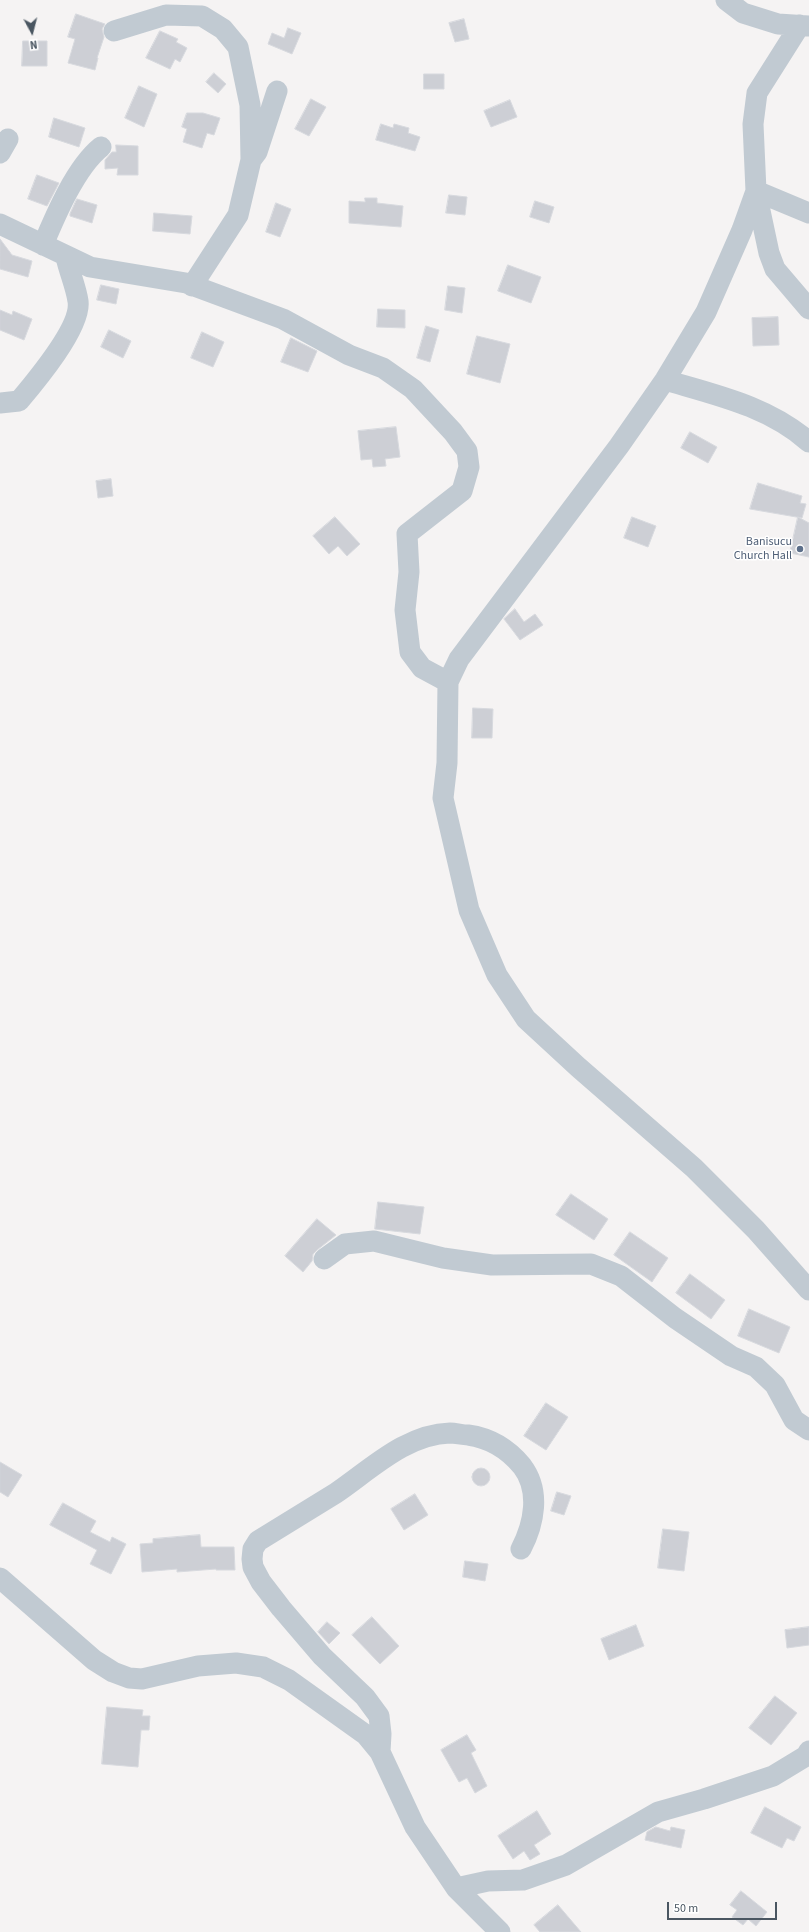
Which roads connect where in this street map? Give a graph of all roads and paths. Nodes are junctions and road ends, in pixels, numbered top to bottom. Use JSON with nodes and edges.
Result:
{"nodes":[{"id":1,"x":726,"y":0,"type":"edge"},
{"id":2,"x":804,"y":25,"type":"edge"},
{"id":3,"x":114,"y":31,"type":"dead end"},
{"id":4,"x":277,"y":91,"type":"dead end"},
{"id":5,"x":101,"y":147,"type":"dead end"},
{"id":6,"x":251,"y":160,"type":"junction"},
{"id":7,"x":756,"y":191,"type":"junction"},
{"id":8,"x":809,"y":213,"type":"edge"},
{"id":9,"x":0,"y":224,"type":"edge"},
{"id":10,"x":43,"y":245,"type":"junction"},
{"id":11,"x":66,"y":257,"type":"junction"},
{"id":12,"x":192,"y":286,"type":"junction"},
{"id":13,"x":809,"y":310,"type":"edge"},
{"id":14,"x":665,"y":380,"type":"junction"},
{"id":15,"x":0,"y":403,"type":"edge"},
{"id":16,"x":809,"y":442,"type":"edge"},
{"id":17,"x":448,"y":682,"type":"junction"},
{"id":18,"x":324,"y":1259,"type":"dead end"},
{"id":19,"x":809,"y":1290,"type":"edge"},
{"id":20,"x":809,"y":1430,"type":"edge"},
{"id":21,"x":521,"y":1549,"type":"dead end"},
{"id":22,"x":0,"y":1578,"type":"edge"},
{"id":23,"x":380,"y":1752,"type":"junction"},
{"id":24,"x":809,"y":1752,"type":"edge"},
{"id":25,"x":456,"y":1888,"type":"junction"},
{"id":26,"x":500,"y":1932,"type":"edge"}],
"edges":[{"from":1,"to":2,"type":"street"},
{"from":2,"to":7,"type":"street"},
{"from":3,"to":6,"type":"street"},
{"from":4,"to":6,"type":"street"},
{"from":5,"to":10,"type":"street"},
{"from":6,"to":12,"type":"street"},
{"from":7,"to":8,"type":"street"},
{"from":7,"to":13,"type":"street"},
{"from":7,"to":14,"type":"street"},
{"from":9,"to":10,"type":"street"},
{"from":10,"to":11,"type":"street"},
{"from":11,"to":12,"type":"street"},
{"from":11,"to":15,"type":"street"},
{"from":12,"to":17,"type":"street"},
{"from":14,"to":16,"type":"street"},
{"from":14,"to":17,"type":"street"},
{"from":17,"to":19,"type":"street"},
{"from":18,"to":20,"type":"street"},
{"from":21,"to":23,"type":"street"},
{"from":22,"to":23,"type":"street"},
{"from":23,"to":25,"type":"street"},
{"from":24,"to":25,"type":"street"},
{"from":25,"to":26,"type":"street"}]}
